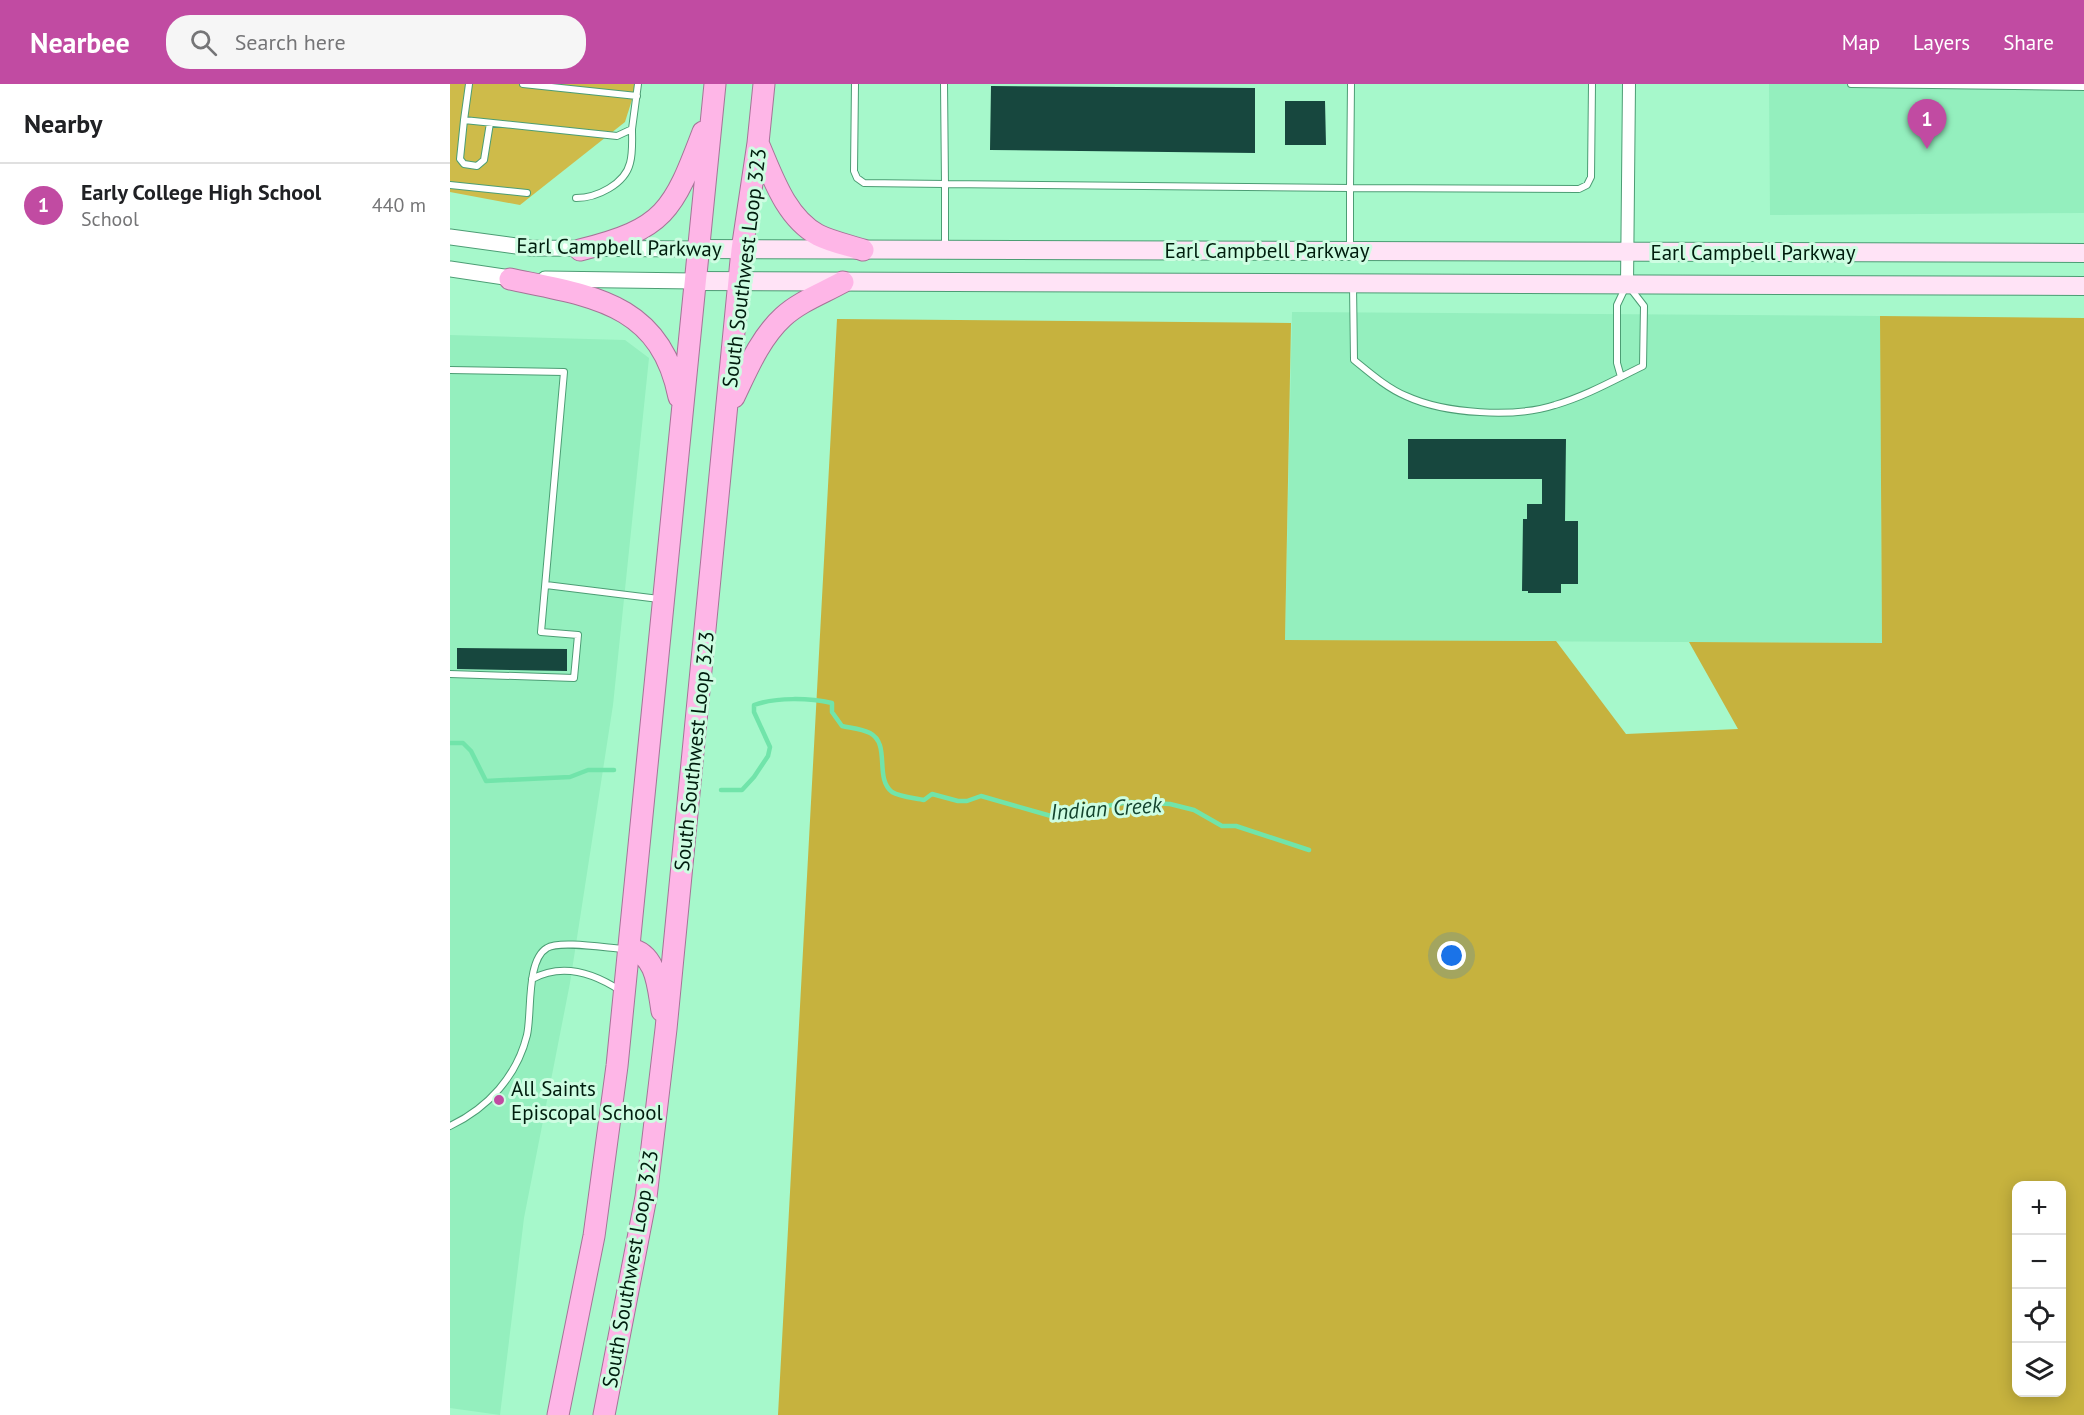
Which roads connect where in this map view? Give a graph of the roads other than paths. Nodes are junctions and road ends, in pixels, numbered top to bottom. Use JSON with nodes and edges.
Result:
{"nodes":[{"id":1,"x":469,"y":84,"type":"edge"},
{"id":2,"x":524,"y":84,"type":"edge"},
{"id":3,"x":639,"y":84,"type":"edge"},
{"id":4,"x":764,"y":84,"type":"edge"},
{"id":5,"x":855,"y":84,"type":"edge"},
{"id":6,"x":944,"y":84,"type":"edge"},
{"id":7,"x":1351,"y":84,"type":"edge"},
{"id":8,"x":1592,"y":84,"type":"edge"},
{"id":9,"x":1629,"y":84,"type":"edge"},
{"id":10,"x":1851,"y":84,"type":"edge"},
{"id":11,"x":2084,"y":87,"type":"edge"},
{"id":12,"x":715,"y":94,"type":"edge"},
{"id":13,"x":637,"y":96,"type":"junction"},
{"id":14,"x":464,"y":120,"type":"junction"},
{"id":15,"x":490,"y":123,"type":"junction"},
{"id":16,"x":632,"y":129,"type":"junction"},
{"id":17,"x":759,"y":143,"type":"junction"},
{"id":18,"x":945,"y":184,"type":"junction"},
{"id":19,"x":450,"y":185,"type":"edge"},
{"id":20,"x":1350,"y":188,"type":"junction"},
{"id":21,"x":527,"y":193,"type":"dead end"},
{"id":22,"x":576,"y":198,"type":"dead end"},
{"id":23,"x":450,"y":237,"type":"edge"},
{"id":24,"x":698,"y":249,"type":"junction"},
{"id":25,"x":945,"y":249,"type":"junction"},
{"id":26,"x":580,"y":250,"type":"junction"},
{"id":27,"x":742,"y":250,"type":"junction"},
{"id":28,"x":862,"y":250,"type":"junction"},
{"id":29,"x":1350,"y":250,"type":"junction"},
{"id":30,"x":1628,"y":251,"type":"junction"},
{"id":31,"x":2084,"y":253,"type":"edge"},
{"id":32,"x":450,"y":269,"type":"edge"},
{"id":33,"x":510,"y":279,"type":"junction"},
{"id":34,"x":694,"y":281,"type":"junction"},
{"id":35,"x":740,"y":281,"type":"junction"},
{"id":36,"x":843,"y":282,"type":"junction"},
{"id":37,"x":1353,"y":284,"type":"junction"},
{"id":38,"x":1627,"y":284,"type":"junction"},
{"id":39,"x":2084,"y":286,"type":"edge"},
{"id":40,"x":450,"y":370,"type":"edge"},
{"id":41,"x":1621,"y":377,"type":"junction"},
{"id":42,"x":728,"y":408,"type":"junction"},
{"id":43,"x":683,"y":416,"type":"junction"},
{"id":44,"x":546,"y":585,"type":"junction"},
{"id":45,"x":664,"y":599,"type":"junction"},
{"id":46,"x":450,"y":674,"type":"edge"},
{"id":47,"x":629,"y":949,"type":"junction"},
{"id":48,"x":532,"y":979,"type":"junction"},
{"id":49,"x":625,"y":993,"type":"junction"},
{"id":50,"x":666,"y":1029,"type":"junction"},
{"id":51,"x":450,"y":1126,"type":"edge"},
{"id":52,"x":558,"y":1415,"type":"edge"},
{"id":53,"x":604,"y":1415,"type":"edge"}],
"edges":[{"from":1,"to":14,"type":"lane"},
{"from":2,"to":13,"type":"lane"},
{"from":3,"to":13,"type":"lane"},
{"from":4,"to":17,"type":"highway","name":"South Southwest Loop 323"},
{"from":5,"to":18,"type":"lane"},
{"from":6,"to":18,"type":"lane"},
{"from":7,"to":20,"type":"lane"},
{"from":8,"to":20,"type":"lane"},
{"from":9,"to":30,"type":"street"},
{"from":10,"to":11,"type":"lane"},
{"from":12,"to":24,"type":"highway","name":"South Southwest Loop 323"},
{"from":12,"to":26,"type":"highway"},
{"from":13,"to":16,"type":"lane"},
{"from":14,"to":15,"type":"lane"},
{"from":14,"to":15,"type":"lane"},
{"from":15,"to":16,"type":"lane"},
{"from":16,"to":22,"type":"lane"},
{"from":17,"to":27,"type":"highway","name":"South Southwest Loop 323"},
{"from":17,"to":28,"type":"highway"},
{"from":18,"to":20,"type":"lane"},
{"from":18,"to":25,"type":"lane"},
{"from":19,"to":21,"type":"lane"},
{"from":20,"to":29,"type":"lane"},
{"from":23,"to":26,"type":"street","name":"Earl Campbell Parkway"},
{"from":24,"to":26,"type":"street","name":"Earl Campbell Parkway"},
{"from":24,"to":27,"type":"main road","name":"Earl Campbell Parkway"},
{"from":24,"to":34,"type":"highway","name":"South Southwest Loop 323"},
{"from":25,"to":28,"type":"main road","name":"Earl Campbell Parkway"},
{"from":25,"to":29,"type":"main road","name":"Earl Campbell Parkway"},
{"from":27,"to":28,"type":"main road","name":"Earl Campbell Parkway"},
{"from":27,"to":35,"type":"highway","name":"South Southwest Loop 323"},
{"from":29,"to":30,"type":"main road","name":"Earl Campbell Parkway"},
{"from":30,"to":31,"type":"main road","name":"Earl Campbell Parkway"},
{"from":30,"to":38,"type":"street"},
{"from":32,"to":33,"type":"street","name":"Earl Campbell Parkway"},
{"from":33,"to":34,"type":"street","name":"Earl Campbell Parkway"},
{"from":33,"to":43,"type":"highway"},
{"from":34,"to":35,"type":"main road","name":"Earl Campbell Parkway"},
{"from":34,"to":43,"type":"highway","name":"South Southwest Loop 323"},
{"from":35,"to":36,"type":"main road","name":"Earl Campbell Parkway"},
{"from":35,"to":42,"type":"highway","name":"South Southwest Loop 323"},
{"from":36,"to":37,"type":"main road","name":"Earl Campbell Parkway"},
{"from":36,"to":42,"type":"highway"},
{"from":37,"to":38,"type":"main road","name":"Earl Campbell Parkway"},
{"from":37,"to":41,"type":"lane"},
{"from":38,"to":39,"type":"main road","name":"Earl Campbell Parkway"},
{"from":38,"to":41,"type":"lane"},
{"from":38,"to":41,"type":"lane"},
{"from":40,"to":44,"type":"lane"},
{"from":42,"to":50,"type":"highway","name":"South Southwest Loop 323"},
{"from":43,"to":45,"type":"highway","name":"South Southwest Loop 323"},
{"from":44,"to":45,"type":"lane"},
{"from":44,"to":46,"type":"lane"},
{"from":45,"to":47,"type":"highway","name":"South Southwest Loop 323"},
{"from":47,"to":48,"type":"lane"},
{"from":47,"to":49,"type":"highway","name":"South Southwest Loop 323"},
{"from":47,"to":50,"type":"highway"},
{"from":48,"to":49,"type":"lane"},
{"from":48,"to":51,"type":"lane"},
{"from":49,"to":52,"type":"highway","name":"South Southwest Loop 323"},
{"from":50,"to":53,"type":"highway","name":"South Southwest Loop 323"}]}
